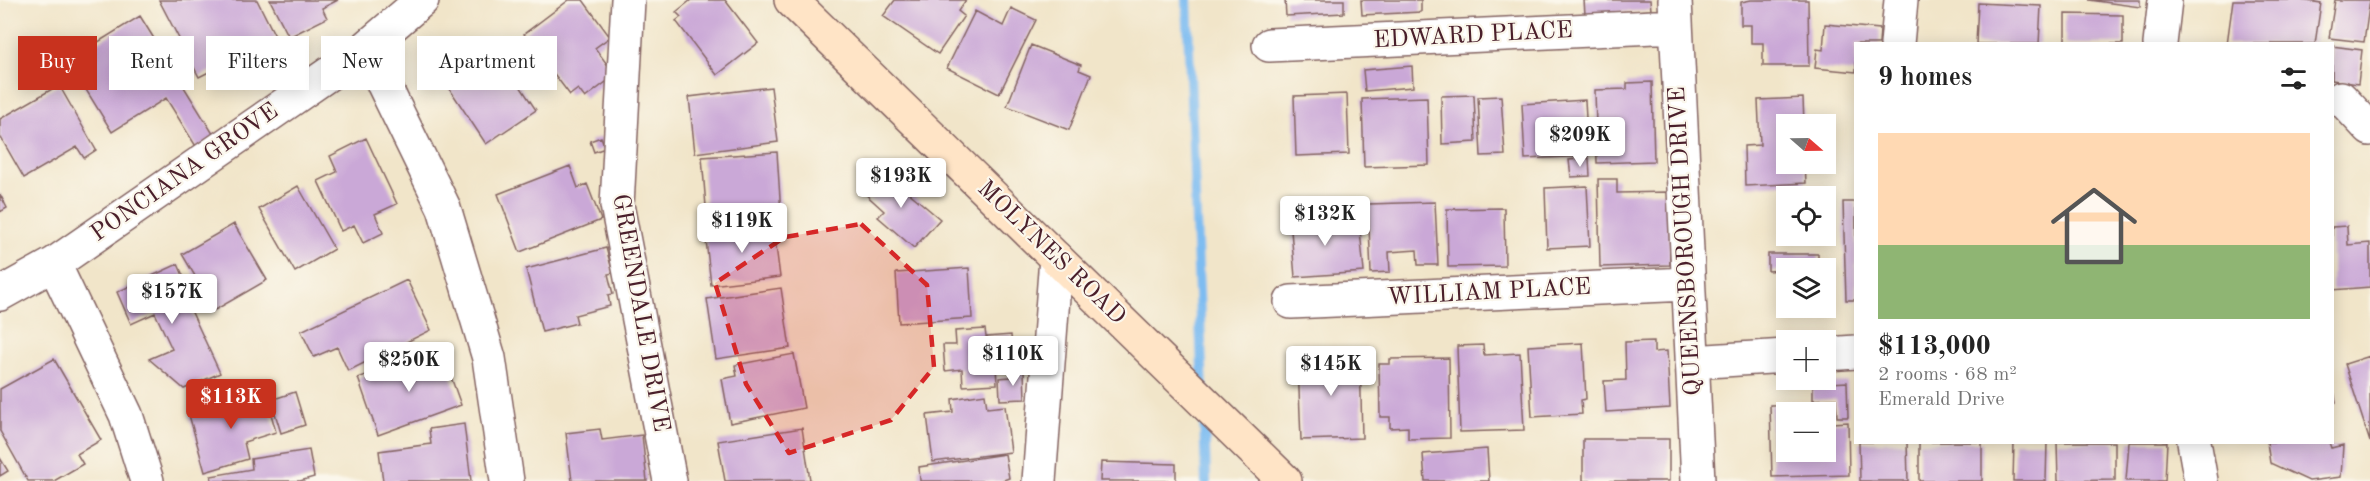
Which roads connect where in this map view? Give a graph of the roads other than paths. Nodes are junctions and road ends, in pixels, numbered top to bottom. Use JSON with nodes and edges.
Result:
{"nodes":[{"id":1,"x":422,"y":0,"type":"edge"},
{"id":2,"x":628,"y":0,"type":"edge"},
{"id":3,"x":791,"y":0,"type":"edge"},
{"id":4,"x":1901,"y":0,"type":"edge"},
{"id":5,"x":2165,"y":0,"type":"edge"},
{"id":6,"x":1676,"y":13,"type":"edge"},
{"id":7,"x":380,"y":36,"type":"edge"},
{"id":8,"x":1897,"y":42,"type":"edge"},
{"id":9,"x":2160,"y":42,"type":"edge"},
{"id":10,"x":1269,"y":45,"type":"dead end"},
{"id":11,"x":321,"y":79,"type":"edge"},
{"id":12,"x":386,"y":90,"type":"edge"},
{"id":13,"x":2341,"y":98,"type":"dead end"},
{"id":14,"x":2370,"y":129,"type":"edge"},
{"id":15,"x":1056,"y":258,"type":"junction"},
{"id":16,"x":54,"y":264,"type":"junction"},
{"id":17,"x":1688,"y":284,"type":"junction"},
{"id":18,"x":0,"y":294,"type":"edge"},
{"id":19,"x":1291,"y":302,"type":"dead end"},
{"id":20,"x":1854,"y":352,"type":"edge"},
{"id":21,"x":1836,"y":353,"type":"edge"},
{"id":22,"x":1776,"y":357,"type":"edge"},
{"id":23,"x":1692,"y":362,"type":"junction"},
{"id":24,"x":2194,"y":444,"type":"edge"},
{"id":25,"x":1279,"y":475,"type":"edge"},
{"id":26,"x":147,"y":481,"type":"edge"},
{"id":27,"x":507,"y":481,"type":"edge"},
{"id":28,"x":670,"y":481,"type":"edge"},
{"id":29,"x":1039,"y":481,"type":"edge"},
{"id":30,"x":1698,"y":481,"type":"edge"},
{"id":31,"x":2202,"y":481,"type":"edge"}],
"edges":[{"from":1,"to":7,"type":"street","name":"PONCIANA GROVE"},
{"from":2,"to":28,"type":"street","name":"GREENDALE DRIVE"},
{"from":3,"to":15,"type":"main road","name":"MOLYNES ROAD"},
{"from":4,"to":8,"type":"street"},
{"from":5,"to":9,"type":"street"},
{"from":6,"to":10,"type":"street","name":"EDWARD PLACE"},
{"from":6,"to":17,"type":"street","name":"QUEENSBOROUGH DRIVE"},
{"from":11,"to":16,"type":"street","name":"PONCIANA GROVE"},
{"from":12,"to":27,"type":"street"},
{"from":13,"to":14,"type":"street"},
{"from":15,"to":25,"type":"main road","name":"MOLYNES ROAD"},
{"from":15,"to":29,"type":"street"},
{"from":16,"to":18,"type":"street","name":"PONCIANA GROVE"},
{"from":16,"to":26,"type":"street"},
{"from":17,"to":19,"type":"street","name":"WILLIAM PLACE"},
{"from":17,"to":23,"type":"street","name":"QUEENSBOROUGH DRIVE"},
{"from":20,"to":21,"type":"street"},
{"from":22,"to":23,"type":"street"},
{"from":23,"to":30,"type":"street","name":"QUEENSBOROUGH DRIVE"},
{"from":24,"to":31,"type":"street"}]}
